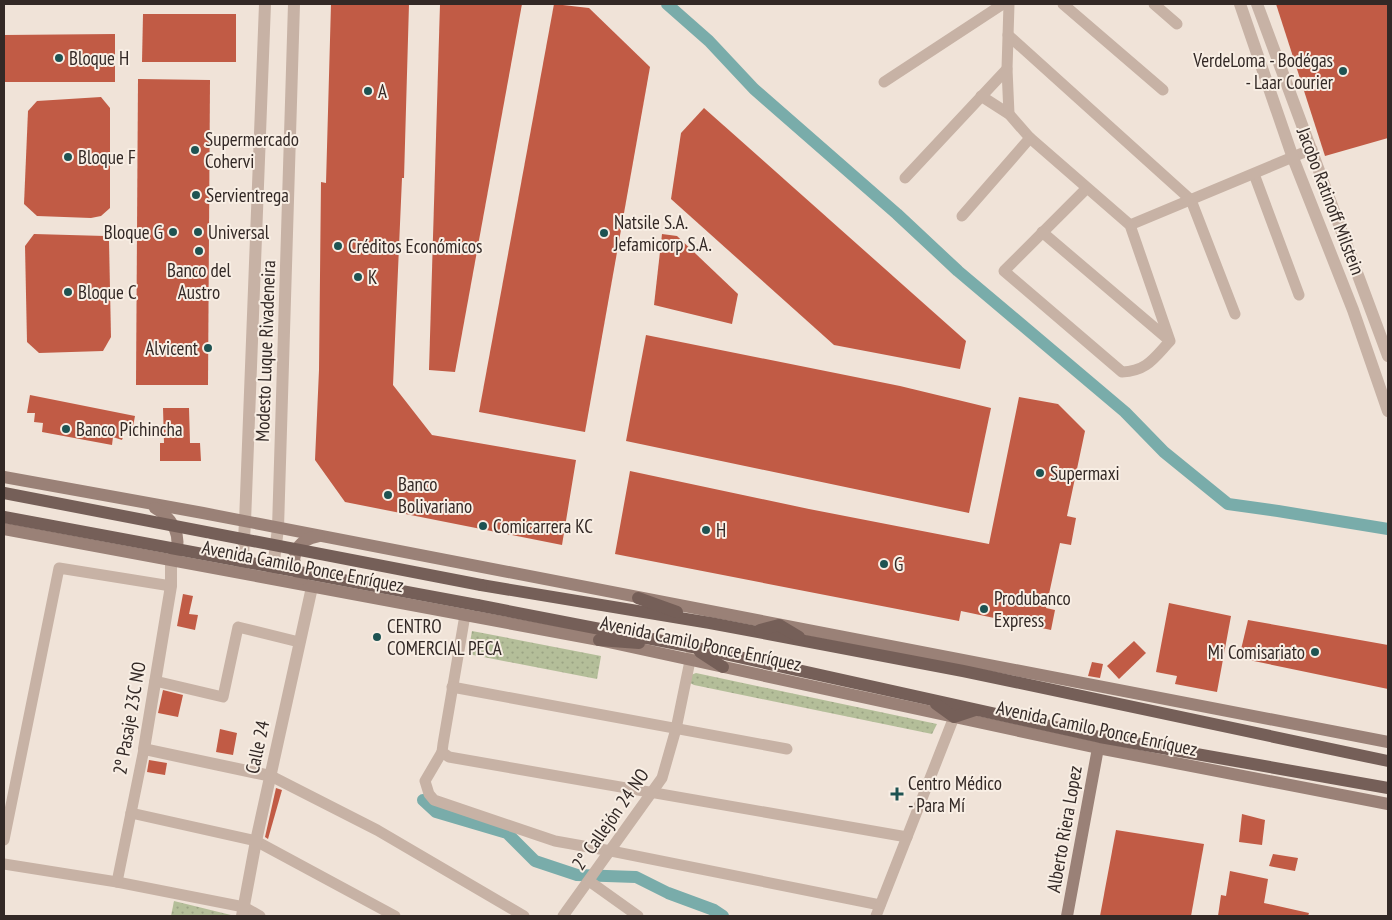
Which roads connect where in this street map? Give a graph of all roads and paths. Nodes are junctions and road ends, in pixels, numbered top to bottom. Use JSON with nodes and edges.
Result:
{"nodes":[{"id":1,"x":265,"y":4,"type":"edge"},
{"id":2,"x":294,"y":4,"type":"edge"},
{"id":3,"x":1003,"y":4,"type":"edge"},
{"id":4,"x":1009,"y":4,"type":"edge"},
{"id":5,"x":1063,"y":4,"type":"edge"},
{"id":6,"x":1154,"y":4,"type":"edge"},
{"id":7,"x":1240,"y":4,"type":"edge"},
{"id":8,"x":1257,"y":4,"type":"edge"},
{"id":9,"x":1177,"y":24,"type":"dead end"},
{"id":10,"x":1008,"y":35,"type":"junction"},
{"id":11,"x":1006,"y":69,"type":"junction"},
{"id":12,"x":884,"y":82,"type":"dead end"},
{"id":13,"x":1163,"y":90,"type":"dead end"},
{"id":14,"x":981,"y":96,"type":"junction"},
{"id":15,"x":1009,"y":114,"type":"junction"},
{"id":16,"x":1030,"y":138,"type":"junction"},
{"id":17,"x":1312,"y":149,"type":"junction"},
{"id":18,"x":1293,"y":158,"type":"junction"},
{"id":19,"x":1254,"y":174,"type":"junction"},
{"id":20,"x":905,"y":178,"type":"dead end"},
{"id":21,"x":1087,"y":188,"type":"junction"},
{"id":22,"x":1191,"y":200,"type":"junction"},
{"id":23,"x":962,"y":216,"type":"dead end"},
{"id":24,"x":1130,"y":225,"type":"junction"},
{"id":25,"x":1042,"y":232,"type":"junction"},
{"id":26,"x":1299,"y":295,"type":"dead end"},
{"id":27,"x":1235,"y":314,"type":"dead end"},
{"id":28,"x":1170,"y":341,"type":"junction"},
{"id":29,"x":1388,"y":356,"type":"edge"},
{"id":30,"x":1388,"y":411,"type":"edge"},
{"id":31,"x":4,"y":478,"type":"edge"},
{"id":32,"x":4,"y":493,"type":"edge"},
{"id":33,"x":150,"y":505,"type":"junction"},
{"id":34,"x":4,"y":517,"type":"edge"},
{"id":35,"x":245,"y":522,"type":"junction"},
{"id":36,"x":278,"y":528,"type":"junction"},
{"id":37,"x":4,"y":529,"type":"edge"},
{"id":38,"x":319,"y":536,"type":"junction"},
{"id":39,"x":172,"y":560,"type":"junction"},
{"id":40,"x":242,"y":574,"type":"junction"},
{"id":41,"x":272,"y":579,"type":"junction"},
{"id":42,"x":171,"y":586,"type":"junction"},
{"id":43,"x":312,"y":587,"type":"junction"},
{"id":44,"x":638,"y":598,"type":"junction"},
{"id":45,"x":465,"y":615,"type":"junction"},
{"id":46,"x":710,"y":623,"type":"junction"},
{"id":47,"x":779,"y":625,"type":"junction"},
{"id":48,"x":755,"y":631,"type":"junction"},
{"id":49,"x":599,"y":640,"type":"junction"},
{"id":50,"x":805,"y":641,"type":"junction"},
{"id":51,"x":299,"y":642,"type":"junction"},
{"id":52,"x":693,"y":647,"type":"junction"},
{"id":53,"x":690,"y":660,"type":"junction"},
{"id":54,"x":723,"y":667,"type":"junction"},
{"id":55,"x":155,"y":681,"type":"junction"},
{"id":56,"x":452,"y":688,"type":"junction"},
{"id":57,"x":932,"y":700,"type":"junction"},
{"id":58,"x":975,"y":710,"type":"junction"},
{"id":59,"x":954,"y":717,"type":"junction"},
{"id":60,"x":676,"y":729,"type":"junction"},
{"id":61,"x":1388,"y":742,"type":"edge"},
{"id":62,"x":1099,"y":743,"type":"junction"},
{"id":63,"x":144,"y":749,"type":"junction"},
{"id":64,"x":787,"y":750,"type":"dead end"},
{"id":65,"x":442,"y":752,"type":"junction"},
{"id":66,"x":1388,"y":761,"type":"edge"},
{"id":67,"x":271,"y":776,"type":"junction"},
{"id":68,"x":1388,"y":788,"type":"edge"},
{"id":69,"x":653,"y":792,"type":"junction"},
{"id":70,"x":1388,"y":804,"type":"edge"},
{"id":71,"x":131,"y":813,"type":"junction"},
{"id":72,"x":907,"y":837,"type":"junction"},
{"id":73,"x":4,"y":840,"type":"edge"},
{"id":74,"x":256,"y":841,"type":"junction"},
{"id":75,"x":611,"y":851,"type":"junction"},
{"id":76,"x":4,"y":864,"type":"edge"},
{"id":77,"x":589,"y":881,"type":"junction"},
{"id":78,"x":117,"y":882,"type":"junction"},
{"id":79,"x":243,"y":911,"type":"edge"},
{"id":80,"x":878,"y":911,"type":"edge"},
{"id":81,"x":260,"y":916,"type":"edge"},
{"id":82,"x":395,"y":916,"type":"edge"},
{"id":83,"x":524,"y":916,"type":"edge"},
{"id":84,"x":563,"y":916,"type":"edge"},
{"id":85,"x":638,"y":916,"type":"edge"},
{"id":86,"x":1067,"y":916,"type":"edge"}],
"edges":[{"from":1,"to":35,"type":"street","name":"Modesto Luque Rivadeneira"},
{"from":2,"to":36,"type":"street","name":"Modesto Luque Rivadeneira"},
{"from":3,"to":12,"type":"street"},
{"from":4,"to":10,"type":"street"},
{"from":5,"to":13,"type":"street"},
{"from":6,"to":9,"type":"street"},
{"from":7,"to":18,"type":"street","name":"Jacobo Ratinoff Milstein"},
{"from":8,"to":17,"type":"street","name":"Jacobo Ratinoff Milstein"},
{"from":10,"to":11,"type":"street"},
{"from":10,"to":22,"type":"street"},
{"from":11,"to":14,"type":"street"},
{"from":11,"to":15,"type":"street"},
{"from":14,"to":15,"type":"street"},
{"from":14,"to":20,"type":"street"},
{"from":15,"to":16,"type":"street"},
{"from":16,"to":21,"type":"street"},
{"from":16,"to":23,"type":"street"},
{"from":17,"to":18,"type":"street"},
{"from":17,"to":29,"type":"street","name":"Jacobo Ratinoff Milstein"},
{"from":18,"to":19,"type":"street"},
{"from":18,"to":30,"type":"street","name":"Jacobo Ratinoff Milstein"},
{"from":19,"to":22,"type":"street"},
{"from":19,"to":26,"type":"street"},
{"from":21,"to":24,"type":"street"},
{"from":21,"to":25,"type":"street"},
{"from":22,"to":24,"type":"street"},
{"from":22,"to":27,"type":"street"},
{"from":24,"to":28,"type":"street"},
{"from":25,"to":28,"type":"street"},
{"from":25,"to":28,"type":"street"},
{"from":31,"to":33,"type":"main road","name":"Avenida Camilo Ponce Enríquez"},
{"from":32,"to":46,"type":"main road","name":"Avenida Camilo Ponce Enríquez","bridge":true},
{"from":33,"to":35,"type":"main road","name":"Avenida Camilo Ponce Enríquez"},
{"from":33,"to":39,"type":"main road"},
{"from":34,"to":52,"type":"main road","name":"Avenida Camilo Ponce Enríquez","bridge":true},
{"from":35,"to":36,"type":"main road","name":"Avenida Camilo Ponce Enríquez"},
{"from":35,"to":40,"type":"street","name":"Modesto Luque Rivadeneira"},
{"from":36,"to":38,"type":"main road","name":"Avenida Camilo Ponce Enríquez"},
{"from":36,"to":41,"type":"street","name":"Modesto Luque Rivadeneira"},
{"from":37,"to":39,"type":"main road","name":"Avenida Camilo Ponce Enríquez"},
{"from":38,"to":43,"type":"main road"},
{"from":38,"to":44,"type":"main road","name":"Avenida Camilo Ponce Enríquez"},
{"from":39,"to":40,"type":"main road","name":"Avenida Camilo Ponce Enríquez"},
{"from":39,"to":42,"type":"street","name":"2º Pasaje 23C NO"},
{"from":40,"to":41,"type":"main road","name":"Avenida Camilo Ponce Enríquez"},
{"from":41,"to":43,"type":"main road","name":"Avenida Camilo Ponce Enríquez"},
{"from":42,"to":55,"type":"street","name":"2º Pasaje 23C NO"},
{"from":42,"to":73,"type":"street"},
{"from":43,"to":45,"type":"main road","name":"Avenida Camilo Ponce Enríquez"},
{"from":43,"to":51,"type":"street","name":"Calle 24"},
{"from":44,"to":46,"type":"main road"},
{"from":44,"to":47,"type":"main road","name":"Avenida Camilo Ponce Enríquez"},
{"from":45,"to":49,"type":"main road","name":"Avenida Camilo Ponce Enríquez"},
{"from":45,"to":56,"type":"street"},
{"from":46,"to":48,"type":"main road","name":"Avenida Camilo Ponce Enríquez"},
{"from":47,"to":48,"type":"main road"},
{"from":47,"to":50,"type":"main road"},
{"from":47,"to":61,"type":"main road","name":"Avenida Camilo Ponce Enríquez"},
{"from":48,"to":50,"type":"main road","name":"Avenida Camilo Ponce Enríquez"},
{"from":49,"to":52,"type":"main road"},
{"from":49,"to":53,"type":"main road","name":"Avenida Camilo Ponce Enríquez"},
{"from":50,"to":66,"type":"main road","name":"Avenida Camilo Ponce Enríquez"},
{"from":51,"to":55,"type":"street"},
{"from":51,"to":67,"type":"street","name":"Calle 24"},
{"from":52,"to":53,"type":"street","name":"2° Callejón 24 NO"},
{"from":52,"to":54,"type":"main road"},
{"from":52,"to":57,"type":"main road","name":"Avenida Camilo Ponce Enríquez"},
{"from":53,"to":54,"type":"main road","name":"Avenida Camilo Ponce Enríquez"},
{"from":53,"to":60,"type":"street","name":"2° Callejón 24 NO"},
{"from":54,"to":59,"type":"main road","name":"Avenida Camilo Ponce Enríquez"},
{"from":55,"to":63,"type":"street","name":"2º Pasaje 23C NO"},
{"from":56,"to":60,"type":"street"},
{"from":56,"to":65,"type":"street"},
{"from":57,"to":58,"type":"main road","name":"Avenida Camilo Ponce Enríquez"},
{"from":57,"to":59,"type":"main road"},
{"from":58,"to":59,"type":"main road"},
{"from":58,"to":62,"type":"main road","name":"Avenida Camilo Ponce Enríquez"},
{"from":59,"to":62,"type":"main road","name":"Avenida Camilo Ponce Enríquez"},
{"from":59,"to":72,"type":"street"},
{"from":60,"to":64,"type":"street"},
{"from":60,"to":69,"type":"street","name":"2° Callejón 24 NO"},
{"from":62,"to":68,"type":"main road","name":"Avenida Camilo Ponce Enríquez"},
{"from":62,"to":70,"type":"main road","name":"Avenida Camilo Ponce Enríquez"},
{"from":62,"to":86,"type":"main road","name":"Alberto Riera Lopez"},
{"from":63,"to":67,"type":"street"},
{"from":63,"to":71,"type":"street","name":"2º Pasaje 23C NO"},
{"from":65,"to":69,"type":"street"},
{"from":65,"to":75,"type":"street"},
{"from":67,"to":74,"type":"street","name":"Calle 24"},
{"from":67,"to":83,"type":"street"},
{"from":69,"to":72,"type":"street"},
{"from":69,"to":75,"type":"street","name":"2° Callejón 24 NO"},
{"from":71,"to":74,"type":"street"},
{"from":71,"to":78,"type":"street","name":"2º Pasaje 23C NO"},
{"from":72,"to":80,"type":"street"},
{"from":74,"to":79,"type":"street","name":"Calle 24"},
{"from":74,"to":82,"type":"street"},
{"from":75,"to":77,"type":"street","name":"2° Callejón 24 NO"},
{"from":75,"to":80,"type":"street"},
{"from":76,"to":78,"type":"street"},
{"from":77,"to":84,"type":"street","name":"2° Callejón 24 NO"},
{"from":77,"to":85,"type":"street"},
{"from":78,"to":79,"type":"street"},
{"from":79,"to":81,"type":"street"}]}
